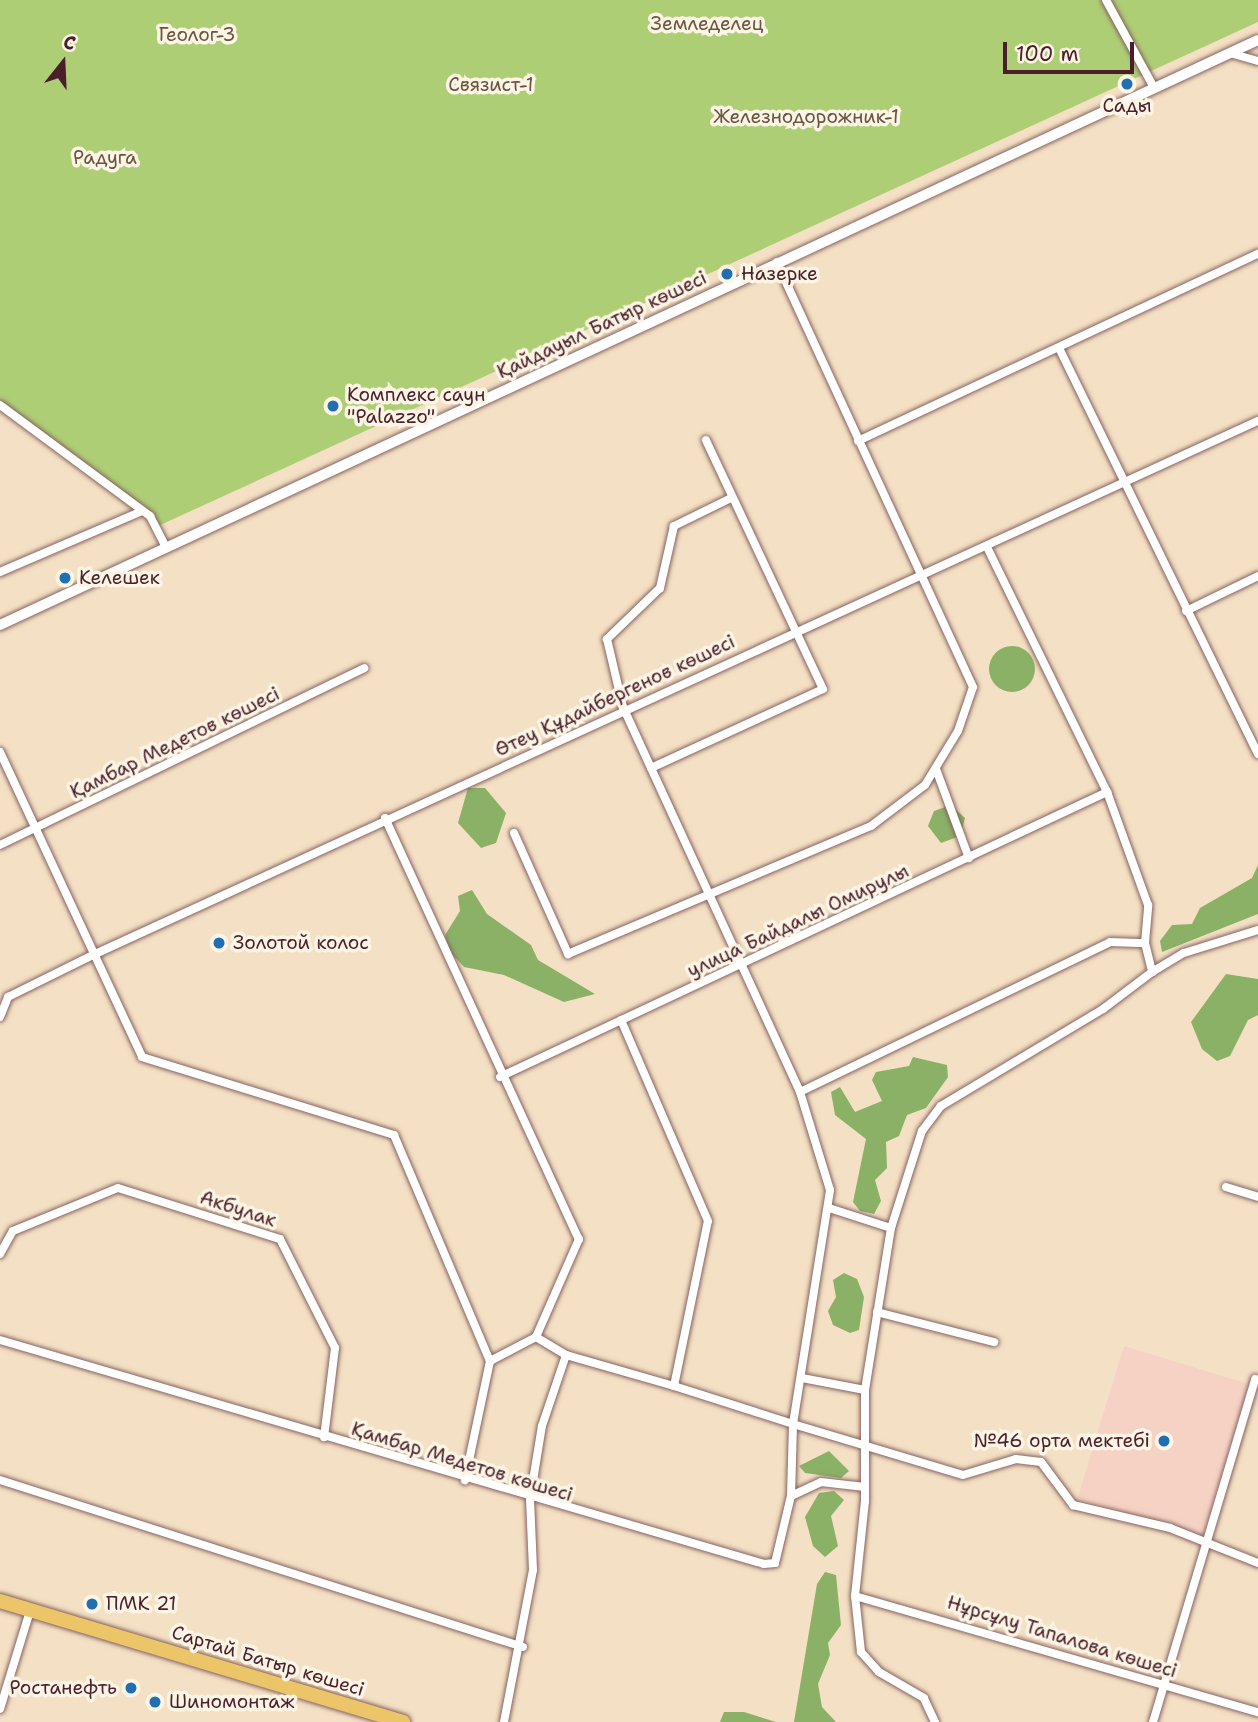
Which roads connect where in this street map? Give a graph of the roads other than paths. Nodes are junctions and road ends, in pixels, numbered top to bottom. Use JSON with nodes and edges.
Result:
{"nodes":[{"id":1,"x":1106,"y":0,"type":"edge"},
{"id":2,"x":1258,"y":40,"type":"edge"},
{"id":3,"x":1230,"y":53,"type":"junction"},
{"id":4,"x":1258,"y":61,"type":"edge"},
{"id":5,"x":1153,"y":86,"type":"junction"},
{"id":6,"x":1258,"y":254,"type":"edge"},
{"id":7,"x":777,"y":262,"type":"junction"},
{"id":8,"x":1060,"y":350,"type":"junction"},
{"id":9,"x":0,"y":405,"type":"edge"},
{"id":10,"x":1258,"y":421,"type":"edge"},
{"id":11,"x":706,"y":440,"type":"dead end"},
{"id":12,"x":858,"y":441,"type":"junction"},
{"id":13,"x":1123,"y":484,"type":"junction"},
{"id":14,"x":731,"y":498,"type":"junction"},
{"id":15,"x":142,"y":511,"type":"junction"},
{"id":16,"x":166,"y":547,"type":"junction"},
{"id":17,"x":988,"y":547,"type":"junction"},
{"id":18,"x":0,"y":572,"type":"edge"},
{"id":19,"x":923,"y":576,"type":"junction"},
{"id":20,"x":1258,"y":576,"type":"edge"},
{"id":21,"x":1186,"y":611,"type":"junction"},
{"id":22,"x":0,"y":625,"type":"edge"},
{"id":23,"x":797,"y":631,"type":"junction"},
{"id":24,"x":364,"y":668,"type":"dead end"},
{"id":25,"x":623,"y":707,"type":"junction"},
{"id":26,"x":0,"y":752,"type":"edge"},
{"id":27,"x":1258,"y":754,"type":"edge"},
{"id":28,"x":651,"y":768,"type":"junction"},
{"id":29,"x":936,"y":769,"type":"junction"},
{"id":30,"x":1107,"y":792,"type":"junction"},
{"id":31,"x":385,"y":818,"type":"junction"},
{"id":32,"x":37,"y":829,"type":"junction"},
{"id":33,"x":514,"y":833,"type":"dead end"},
{"id":34,"x":0,"y":845,"type":"edge"},
{"id":35,"x":969,"y":858,"type":"junction"},
{"id":36,"x":709,"y":893,"type":"junction"},
{"id":37,"x":1258,"y":930,"type":"edge"},
{"id":38,"x":1145,"y":943,"type":"junction"},
{"id":39,"x":93,"y":955,"type":"junction"},
{"id":40,"x":744,"y":965,"type":"junction"},
{"id":41,"x":1152,"y":972,"type":"junction"},
{"id":42,"x":0,"y":1017,"type":"edge"},
{"id":43,"x":621,"y":1020,"type":"junction"},
{"id":44,"x":500,"y":1077,"type":"junction"},
{"id":45,"x":800,"y":1092,"type":"junction"},
{"id":46,"x":1226,"y":1187,"type":"dead end"},
{"id":47,"x":1258,"y":1197,"type":"edge"},
{"id":48,"x":829,"y":1208,"type":"junction"},
{"id":49,"x":891,"y":1228,"type":"junction"},
{"id":50,"x":0,"y":1254,"type":"edge"},
{"id":51,"x":877,"y":1312,"type":"junction"},
{"id":52,"x":536,"y":1337,"type":"junction"},
{"id":53,"x":0,"y":1340,"type":"edge"},
{"id":54,"x":994,"y":1342,"type":"dead end"},
{"id":55,"x":566,"y":1355,"type":"junction"},
{"id":56,"x":491,"y":1361,"type":"junction"},
{"id":57,"x":802,"y":1378,"type":"junction"},
{"id":58,"x":1255,"y":1379,"type":"dead end"},
{"id":59,"x":674,"y":1386,"type":"junction"},
{"id":60,"x":865,"y":1390,"type":"junction"},
{"id":61,"x":793,"y":1424,"type":"junction"},
{"id":62,"x":324,"y":1437,"type":"junction"},
{"id":63,"x":862,"y":1448,"type":"junction"},
{"id":64,"x":0,"y":1480,"type":"edge"},
{"id":65,"x":465,"y":1480,"type":"junction"},
{"id":66,"x":865,"y":1487,"type":"junction"},
{"id":67,"x":790,"y":1496,"type":"junction"},
{"id":68,"x":530,"y":1499,"type":"junction"},
{"id":69,"x":1206,"y":1547,"type":"junction"},
{"id":70,"x":1258,"y":1563,"type":"edge"},
{"id":71,"x":855,"y":1596,"type":"junction"},
{"id":72,"x":0,"y":1601,"type":"edge"},
{"id":73,"x":30,"y":1611,"type":"junction"},
{"id":74,"x":523,"y":1647,"type":"junction"},
{"id":75,"x":1165,"y":1685,"type":"junction"},
{"id":76,"x":0,"y":1709,"type":"edge"},
{"id":77,"x":1258,"y":1712,"type":"edge"},
{"id":78,"x":403,"y":1722,"type":"edge"},
{"id":79,"x":504,"y":1722,"type":"edge"},
{"id":80,"x":935,"y":1722,"type":"edge"},
{"id":81,"x":1153,"y":1722,"type":"edge"}],
"edges":[{"from":1,"to":5,"type":"street"},
{"from":2,"to":3,"type":"street","name":"Қайдауыл Батыр көшесі"},
{"from":3,"to":4,"type":"street"},
{"from":3,"to":5,"type":"street","name":"Қайдауыл Батыр көшесі"},
{"from":5,"to":7,"type":"street","name":"Қайдауыл Батыр көшесі"},
{"from":6,"to":8,"type":"street"},
{"from":7,"to":12,"type":"street"},
{"from":7,"to":16,"type":"street","name":"Қайдауыл Батыр көшесі"},
{"from":8,"to":12,"type":"street"},
{"from":8,"to":13,"type":"street"},
{"from":9,"to":15,"type":"street"},
{"from":10,"to":13,"type":"street","name":"Өтеу Құдайбергенов көшесі"},
{"from":11,"to":14,"type":"street"},
{"from":12,"to":19,"type":"street"},
{"from":13,"to":17,"type":"street","name":"Өтеу Құдайбергенов көшесі"},
{"from":13,"to":21,"type":"street"},
{"from":14,"to":23,"type":"street"},
{"from":14,"to":25,"type":"street"},
{"from":15,"to":16,"type":"street"},
{"from":15,"to":18,"type":"street"},
{"from":16,"to":22,"type":"street","name":"Қайдауыл Батыр көшесі"},
{"from":17,"to":19,"type":"street","name":"Өтеу Құдайбергенов көшесі"},
{"from":17,"to":30,"type":"street"},
{"from":19,"to":23,"type":"street","name":"Өтеу Құдайбергенов көшесі"},
{"from":19,"to":29,"type":"street"},
{"from":20,"to":21,"type":"street"},
{"from":21,"to":27,"type":"street"},
{"from":23,"to":25,"type":"street","name":"Өтеу Құдайбергенов көшесі"},
{"from":23,"to":28,"type":"street"},
{"from":24,"to":32,"type":"street","name":"Қамбар Медетов көшесі"},
{"from":25,"to":28,"type":"street"},
{"from":25,"to":31,"type":"street","name":"Өтеу Құдайбергенов көшесі"},
{"from":26,"to":32,"type":"street"},
{"from":28,"to":36,"type":"street"},
{"from":29,"to":35,"type":"street"},
{"from":29,"to":36,"type":"street"},
{"from":30,"to":35,"type":"street","name":"улица Байдалы Омирулы"},
{"from":30,"to":38,"type":"street"},
{"from":31,"to":39,"type":"street","name":"Өтеу Құдайбергенов көшесі"},
{"from":31,"to":44,"type":"street"},
{"from":32,"to":34,"type":"street","name":"Қамбар Медетов көшесі"},
{"from":32,"to":39,"type":"street"},
{"from":33,"to":36,"type":"street"},
{"from":35,"to":40,"type":"street","name":"улица Байдалы Омирулы"},
{"from":36,"to":40,"type":"street"},
{"from":37,"to":41,"type":"street"},
{"from":38,"to":41,"type":"street"},
{"from":38,"to":45,"type":"street"},
{"from":39,"to":42,"type":"street","name":"Өтеу Құдайбергенов көшесі"},
{"from":39,"to":56,"type":"street"},
{"from":40,"to":43,"type":"street","name":"улица Байдалы Омирулы"},
{"from":40,"to":45,"type":"street"},
{"from":41,"to":49,"type":"street"},
{"from":43,"to":44,"type":"street","name":"улица Байдалы Омирулы"},
{"from":43,"to":59,"type":"street"},
{"from":44,"to":52,"type":"street"},
{"from":45,"to":48,"type":"street"},
{"from":46,"to":47,"type":"street"},
{"from":48,"to":49,"type":"street"},
{"from":48,"to":57,"type":"street"},
{"from":49,"to":51,"type":"street"},
{"from":50,"to":62,"type":"street","name":"Акбулак"},
{"from":51,"to":54,"type":"street"},
{"from":51,"to":60,"type":"street"},
{"from":52,"to":55,"type":"street"},
{"from":52,"to":56,"type":"street"},
{"from":53,"to":62,"type":"street","name":"Қамбар Медетов көшесі"},
{"from":55,"to":59,"type":"street"},
{"from":55,"to":68,"type":"street"},
{"from":56,"to":65,"type":"street"},
{"from":57,"to":60,"type":"street"},
{"from":57,"to":61,"type":"street"},
{"from":58,"to":69,"type":"street"},
{"from":59,"to":61,"type":"street"},
{"from":60,"to":63,"type":"street"},
{"from":61,"to":63,"type":"street"},
{"from":61,"to":67,"type":"street"},
{"from":62,"to":65,"type":"street","name":"Қамбар Медетов көшесі"},
{"from":63,"to":66,"type":"street"},
{"from":63,"to":69,"type":"street"},
{"from":64,"to":74,"type":"street"},
{"from":65,"to":68,"type":"street","name":"Қамбар Медетов көшесі"},
{"from":66,"to":67,"type":"street"},
{"from":66,"to":71,"type":"street"},
{"from":67,"to":68,"type":"street","name":"Қамбар Медетов көшесі"},
{"from":68,"to":74,"type":"street"},
{"from":69,"to":70,"type":"street"},
{"from":69,"to":75,"type":"street"},
{"from":71,"to":75,"type":"street","name":"Нұрсұлу Тапалова көшесі"},
{"from":71,"to":80,"type":"street"},
{"from":72,"to":73,"type":"highway","name":"Сартай Батыр көшесі"},
{"from":73,"to":76,"type":"street"},
{"from":73,"to":78,"type":"highway","name":"Сартай Батыр көшесі"},
{"from":74,"to":79,"type":"street"},
{"from":75,"to":77,"type":"street","name":"Нұрсұлу Тапалова көшесі"},
{"from":75,"to":81,"type":"street"}]}
